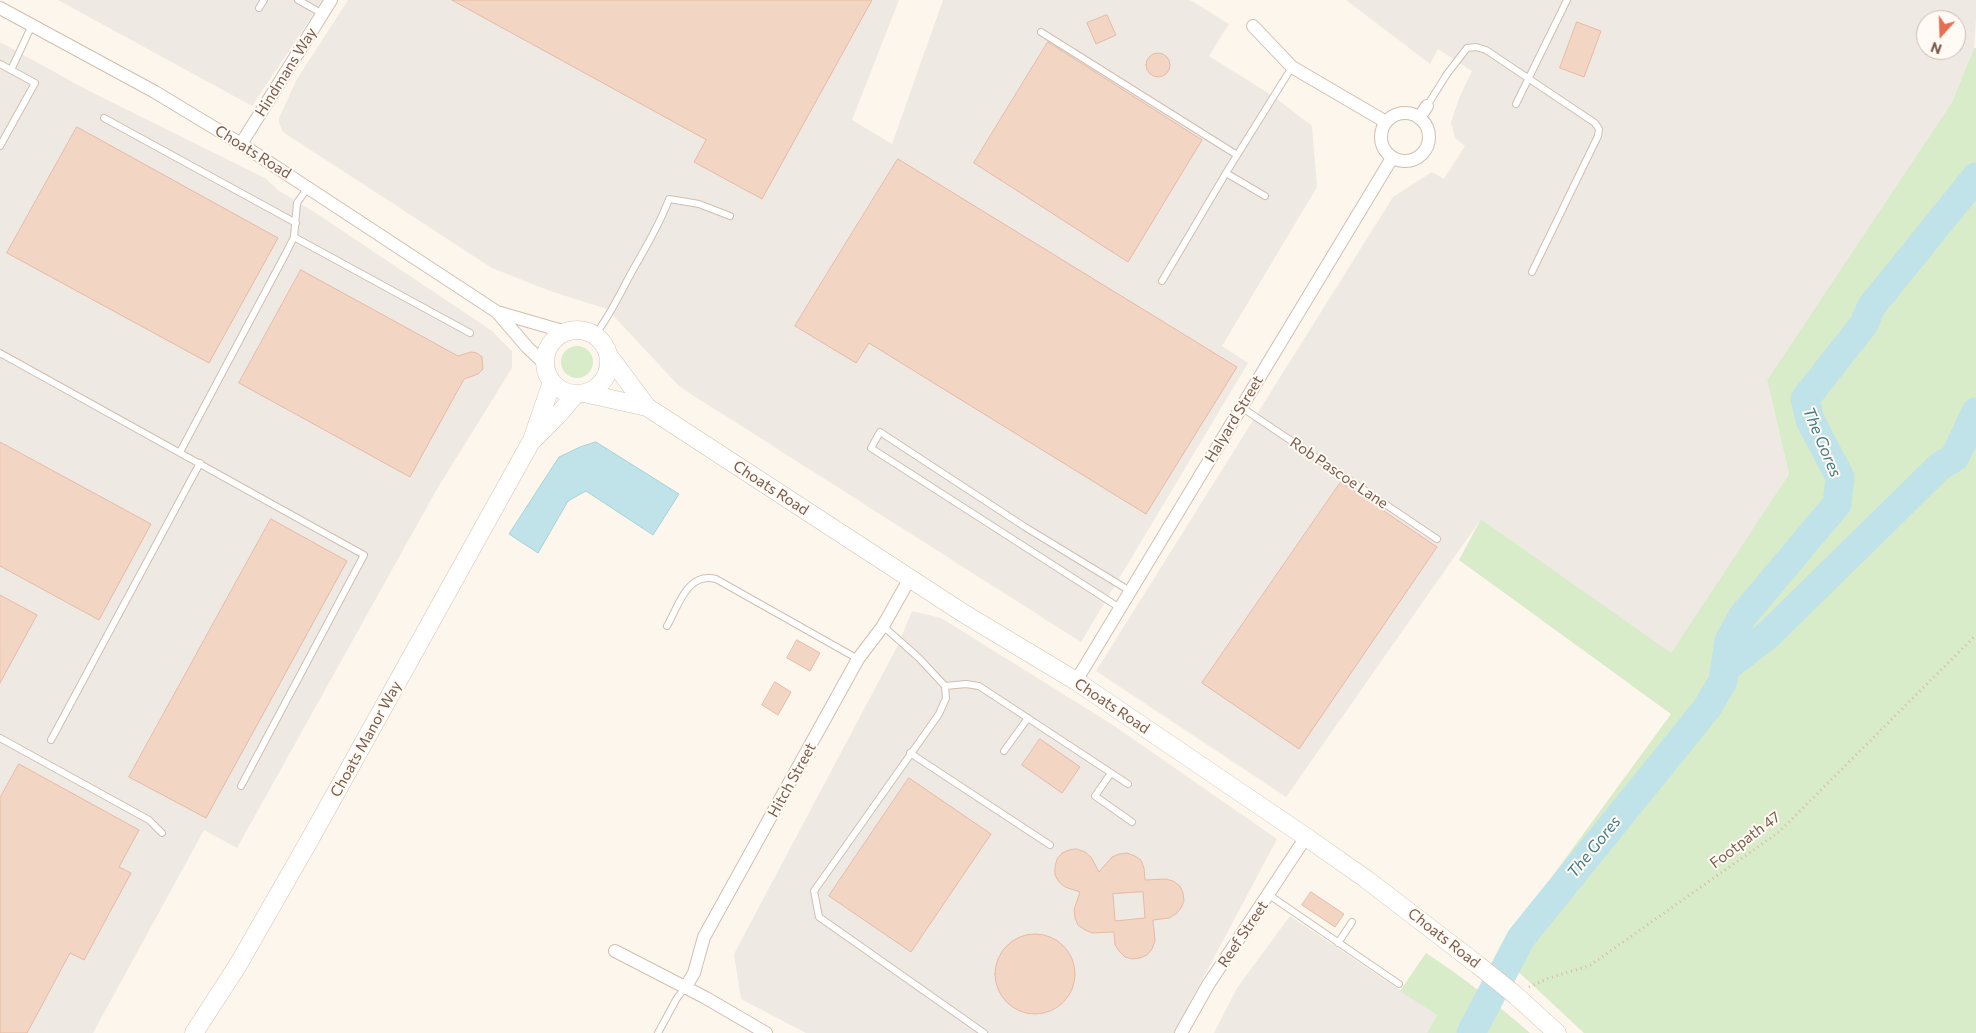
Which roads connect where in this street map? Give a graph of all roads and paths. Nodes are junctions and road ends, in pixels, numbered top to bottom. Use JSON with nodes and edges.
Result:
{"nodes":[{"id":1,"x":264,"y":0,"type":"edge"},
{"id":2,"x":298,"y":0,"type":"edge"},
{"id":3,"x":331,"y":0,"type":"edge"},
{"id":4,"x":1568,"y":0,"type":"edge"},
{"id":5,"x":0,"y":8,"type":"edge"},
{"id":6,"x":259,"y":8,"type":"dead end"},
{"id":7,"x":322,"y":14,"type":"junction"},
{"id":8,"x":32,"y":25,"type":"junction"},
{"id":9,"x":1253,"y":26,"type":"dead end"},
{"id":10,"x":1041,"y":32,"type":"dead end"},
{"id":11,"x":0,"y":64,"type":"edge"},
{"id":12,"x":1292,"y":67,"type":"junction"},
{"id":13,"x":11,"y":70,"type":"junction"},
{"id":14,"x":1528,"y":79,"type":"junction"},
{"id":15,"x":1516,"y":104,"type":"dead end"},
{"id":16,"x":1427,"y":106,"type":"joint"},
{"id":17,"x":104,"y":118,"type":"dead end"},
{"id":18,"x":1419,"y":118,"type":"junction"},
{"id":19,"x":1386,"y":122,"type":"junction"},
{"id":20,"x":242,"y":144,"type":"junction"},
{"id":21,"x":0,"y":146,"type":"edge"},
{"id":22,"x":1237,"y":155,"type":"junction"},
{"id":23,"x":1392,"y":158,"type":"junction"},
{"id":24,"x":1226,"y":173,"type":"junction"},
{"id":25,"x":308,"y":187,"type":"junction"},
{"id":26,"x":1265,"y":196,"type":"dead end"},
{"id":27,"x":730,"y":216,"type":"dead end"},
{"id":28,"x":296,"y":223,"type":"junction"},
{"id":29,"x":294,"y":237,"type":"junction"},
{"id":30,"x":1532,"y":272,"type":"dead end"},
{"id":31,"x":1162,"y":281,"type":"dead end"},
{"id":32,"x":497,"y":312,"type":"junction"},
{"id":33,"x":566,"y":332,"type":"junction"},
{"id":34,"x":470,"y":333,"type":"dead end"},
{"id":35,"x":595,"y":336,"type":"junction"},
{"id":36,"x":0,"y":353,"type":"edge"},
{"id":37,"x":609,"y":356,"type":"junction"},
{"id":38,"x":545,"y":364,"type":"junction"},
{"id":39,"x":552,"y":382,"type":"junction"},
{"id":40,"x":580,"y":394,"type":"junction"},
{"id":41,"x":647,"y":407,"type":"junction"},
{"id":42,"x":1241,"y":407,"type":"junction"},
{"id":43,"x":532,"y":440,"type":"junction"},
{"id":44,"x":180,"y":452,"type":"junction"},
{"id":45,"x":200,"y":463,"type":"junction"},
{"id":46,"x":1437,"y":539,"type":"dead end"},
{"id":47,"x":910,"y":578,"type":"junction"},
{"id":48,"x":1130,"y":591,"type":"junction"},
{"id":49,"x":1120,"y":608,"type":"junction"},
{"id":50,"x":667,"y":626,"type":"dead end"},
{"id":51,"x":883,"y":626,"type":"junction"},
{"id":52,"x":1976,"y":635,"type":"edge"},
{"id":53,"x":858,"y":659,"type":"junction"},
{"id":54,"x":1076,"y":681,"type":"junction"},
{"id":55,"x":945,"y":686,"type":"junction"},
{"id":56,"x":1028,"y":718,"type":"junction"},
{"id":57,"x":0,"y":738,"type":"edge"},
{"id":58,"x":51,"y":740,"type":"dead end"},
{"id":59,"x":1004,"y":751,"type":"dead end"},
{"id":60,"x":910,"y":753,"type":"junction"},
{"id":61,"x":1111,"y":773,"type":"junction"},
{"id":62,"x":1128,"y":784,"type":"dead end"},
{"id":63,"x":241,"y":786,"type":"dead end"},
{"id":64,"x":1132,"y":822,"type":"dead end"},
{"id":65,"x":162,"y":833,"type":"dead end"},
{"id":66,"x":1306,"y":837,"type":"junction"},
{"id":67,"x":1050,"y":845,"type":"dead end"},
{"id":68,"x":1269,"y":895,"type":"junction"},
{"id":69,"x":1352,"y":922,"type":"dead end"},
{"id":70,"x":1338,"y":943,"type":"junction"},
{"id":71,"x":615,"y":951,"type":"dead end"},
{"id":72,"x":1400,"y":984,"type":"dead end"},
{"id":73,"x":685,"y":988,"type":"junction"},
{"id":74,"x":1514,"y":994,"type":"junction"},
{"id":75,"x":194,"y":1033,"type":"edge"},
{"id":76,"x":658,"y":1033,"type":"edge"},
{"id":77,"x":766,"y":1033,"type":"edge"},
{"id":78,"x":984,"y":1033,"type":"edge"},
{"id":79,"x":1181,"y":1033,"type":"edge"},
{"id":80,"x":1557,"y":1033,"type":"edge"}],
"edges":[{"from":1,"to":6,"type":"lane"},
{"from":2,"to":7,"type":"lane"},
{"from":3,"to":7,"type":"street","name":"Hindmans Way"},
{"from":4,"to":14,"type":"lane"},
{"from":5,"to":8,"type":"street","name":"Choats Road"},
{"from":7,"to":20,"type":"street","name":"Hindmans Way"},
{"from":8,"to":13,"type":"lane"},
{"from":8,"to":20,"type":"street","name":"Choats Road"},
{"from":9,"to":12,"type":"street"},
{"from":10,"to":22,"type":"lane"},
{"from":11,"to":13,"type":"lane"},
{"from":12,"to":19,"type":"street"},
{"from":12,"to":22,"type":"lane"},
{"from":13,"to":21,"type":"lane"},
{"from":14,"to":15,"type":"lane"},
{"from":14,"to":16,"type":"lane"},
{"from":14,"to":30,"type":"lane"},
{"from":16,"to":18,"type":"street"},
{"from":17,"to":28,"type":"lane"},
{"from":18,"to":19,"type":"street"},
{"from":18,"to":23,"type":"street"},
{"from":19,"to":23,"type":"street"},
{"from":20,"to":25,"type":"street","name":"Choats Road"},
{"from":22,"to":24,"type":"lane"},
{"from":23,"to":42,"type":"street","name":"Halyard Street"},
{"from":24,"to":26,"type":"lane"},
{"from":24,"to":31,"type":"lane"},
{"from":25,"to":28,"type":"lane"},
{"from":25,"to":32,"type":"street","name":"Choats Road"},
{"from":27,"to":35,"type":"lane"},
{"from":28,"to":29,"type":"lane"},
{"from":29,"to":34,"type":"lane"},
{"from":29,"to":44,"type":"lane"},
{"from":32,"to":33,"type":"street","name":"Choats Road"},
{"from":32,"to":38,"type":"street","name":"Choats Road"},
{"from":33,"to":35,"type":"street"},
{"from":33,"to":38,"type":"street"},
{"from":35,"to":37,"type":"street"},
{"from":36,"to":44,"type":"lane"},
{"from":37,"to":40,"type":"street"},
{"from":37,"to":41,"type":"street","name":"Choats Road"},
{"from":38,"to":39,"type":"street"},
{"from":39,"to":40,"type":"street"},
{"from":39,"to":43,"type":"street","name":"Choats Manor Way"},
{"from":40,"to":41,"type":"street","name":"Choats Road"},
{"from":40,"to":43,"type":"street","name":"Choats Manor Way"},
{"from":41,"to":47,"type":"street","name":"Choats Road"},
{"from":42,"to":46,"type":"lane","name":"Rob Pascoe Lane"},
{"from":42,"to":48,"type":"street","name":"Halyard Street"},
{"from":43,"to":75,"type":"street","name":"Choats Manor Way"},
{"from":44,"to":45,"type":"lane"},
{"from":45,"to":58,"type":"lane"},
{"from":45,"to":63,"type":"lane"},
{"from":47,"to":51,"type":"street","name":"Hitch Street"},
{"from":47,"to":54,"type":"street","name":"Choats Road"},
{"from":48,"to":49,"type":"street","name":"Halyard Street"},
{"from":48,"to":49,"type":"lane"},
{"from":49,"to":54,"type":"street","name":"Halyard Street"},
{"from":50,"to":53,"type":"lane"},
{"from":51,"to":53,"type":"street","name":"Hitch Street"},
{"from":51,"to":55,"type":"lane"},
{"from":52,"to":74,"type":"path","name":"Footpath 47"},
{"from":53,"to":73,"type":"street","name":"Hitch Street"},
{"from":54,"to":66,"type":"street","name":"Choats Road"},
{"from":55,"to":56,"type":"lane"},
{"from":55,"to":60,"type":"lane"},
{"from":56,"to":59,"type":"lane"},
{"from":56,"to":61,"type":"lane"},
{"from":57,"to":65,"type":"lane"},
{"from":60,"to":67,"type":"lane"},
{"from":60,"to":78,"type":"lane"},
{"from":61,"to":62,"type":"lane"},
{"from":61,"to":64,"type":"lane"},
{"from":66,"to":68,"type":"street","name":"Reef Street"},
{"from":66,"to":74,"type":"street","name":"Choats Road"},
{"from":68,"to":70,"type":"lane"},
{"from":68,"to":79,"type":"street","name":"Reef Street"},
{"from":69,"to":70,"type":"lane"},
{"from":70,"to":72,"type":"lane"},
{"from":71,"to":73,"type":"street"},
{"from":73,"to":76,"type":"lane"},
{"from":73,"to":77,"type":"street"},
{"from":74,"to":80,"type":"street","name":"Choats Road"}]}
